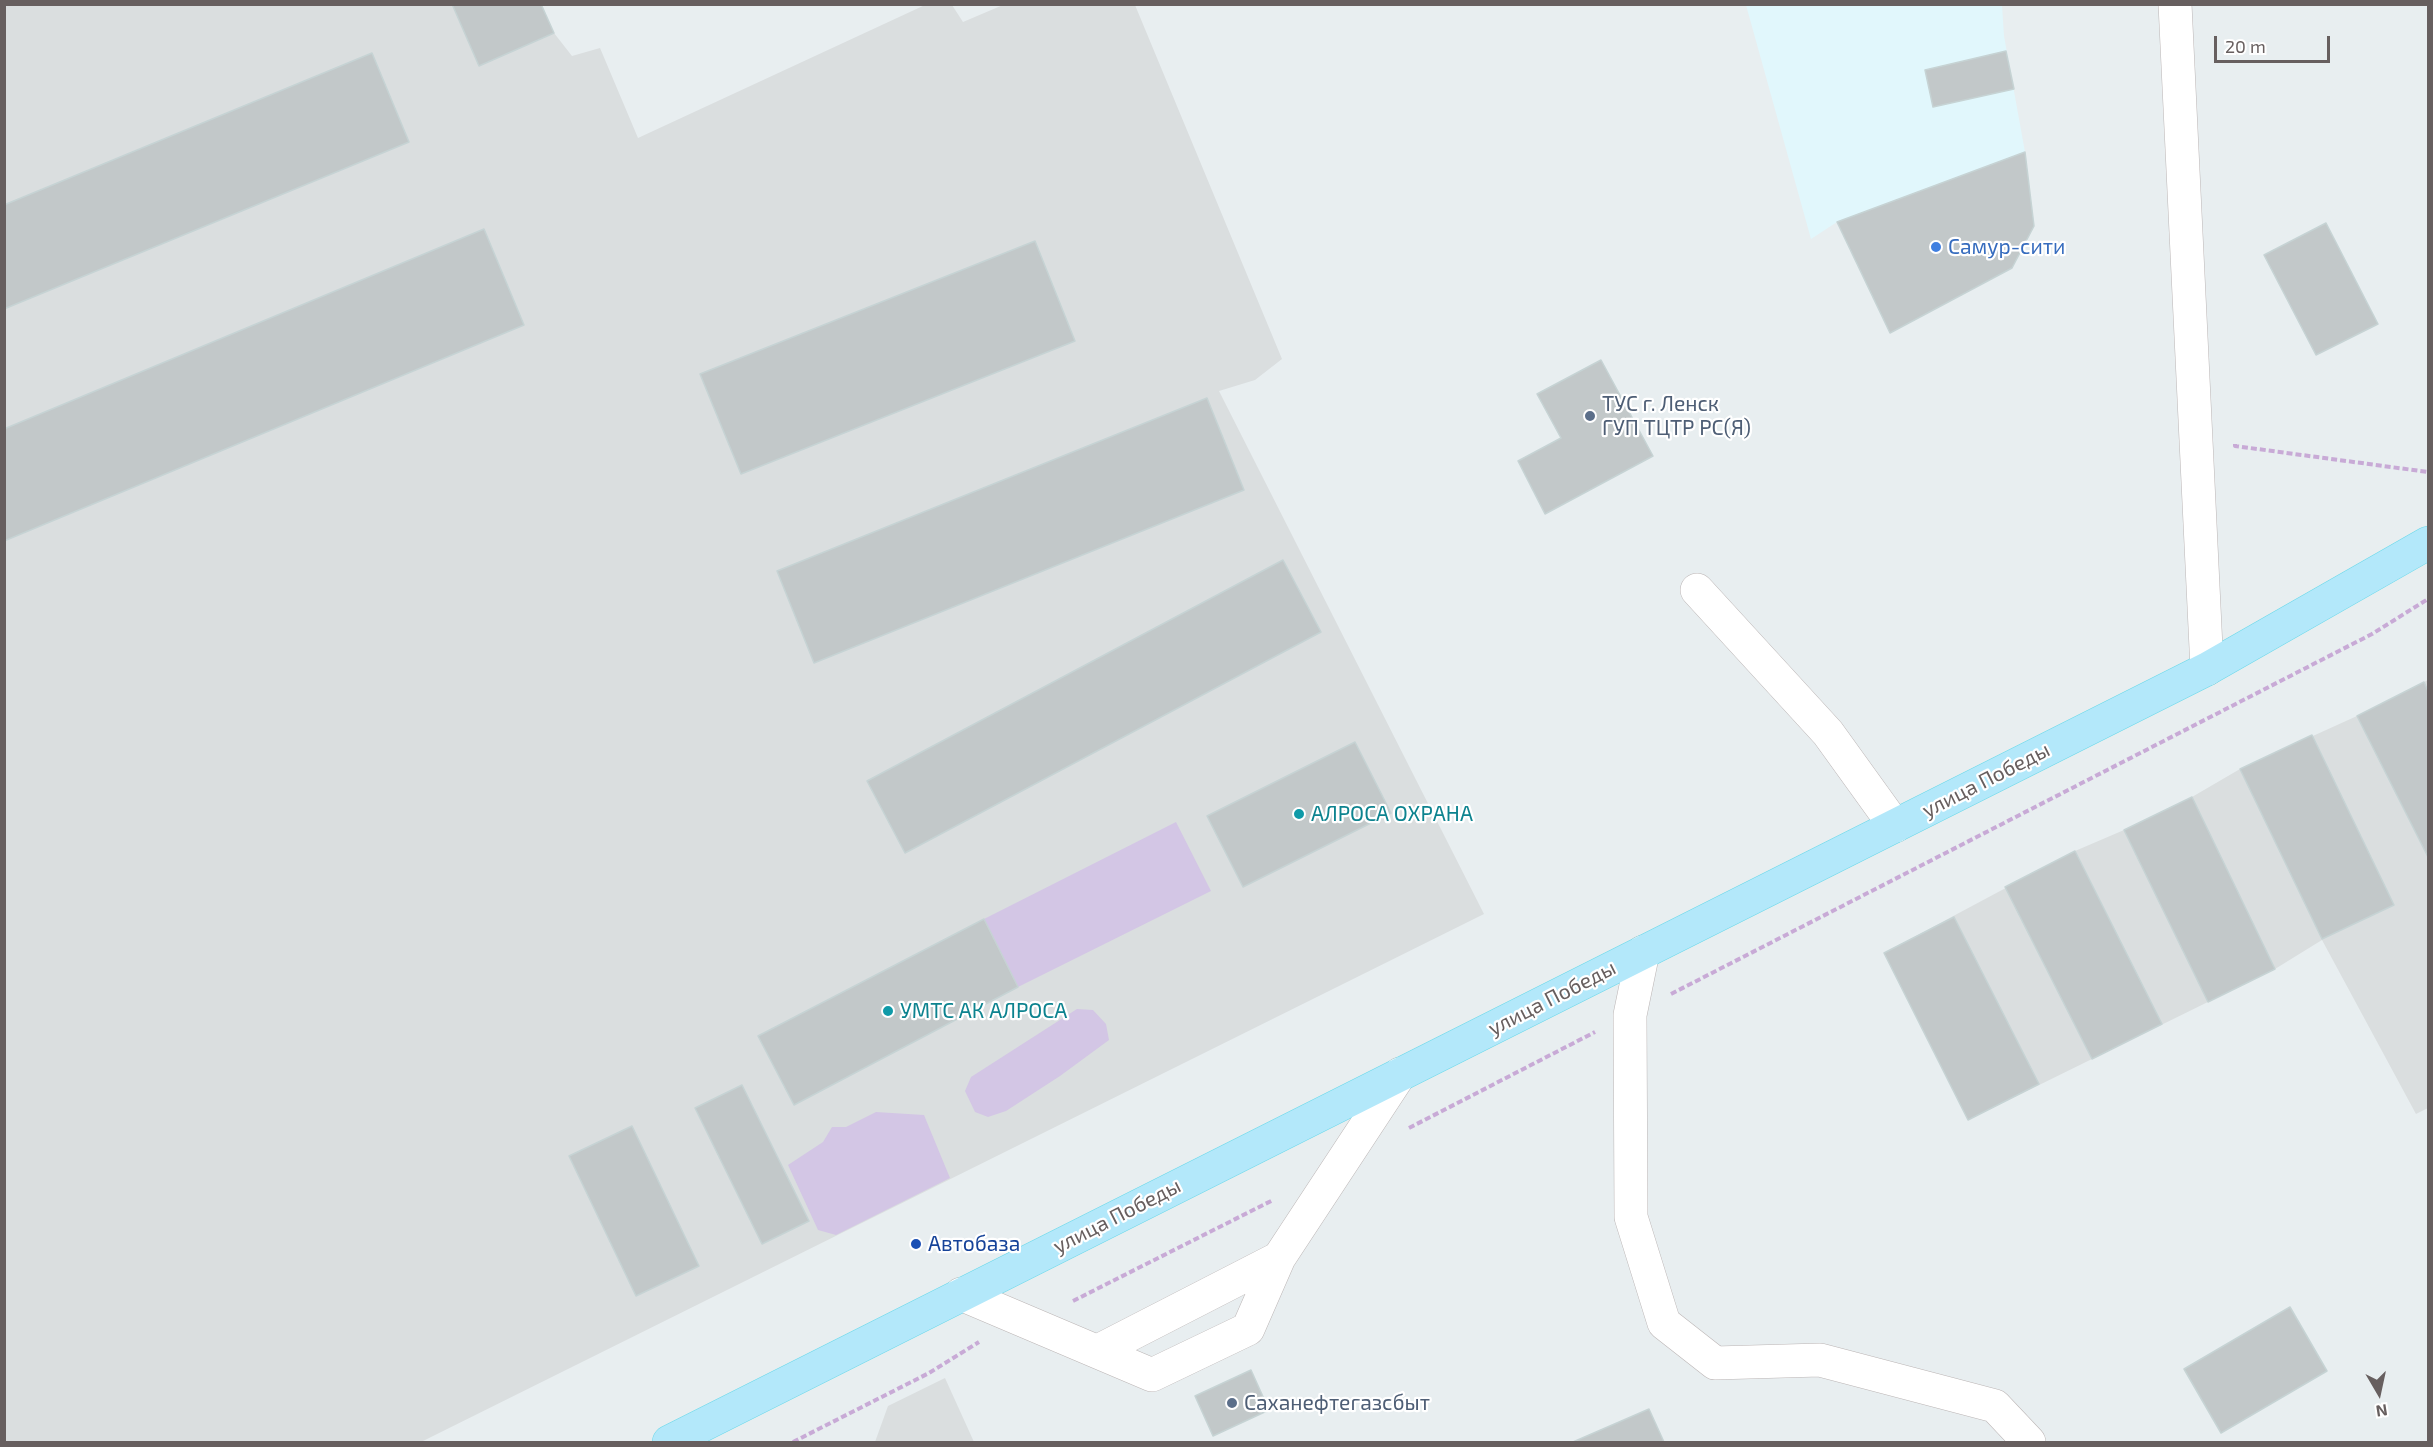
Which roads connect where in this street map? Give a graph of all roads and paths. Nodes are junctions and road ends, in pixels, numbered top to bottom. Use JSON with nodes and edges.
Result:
{"nodes":[{"id":1,"x":2175,"y":4,"type":"edge"},
{"id":2,"x":2235,"y":434,"type":"dead end"},
{"id":3,"x":2428,"y":472,"type":"edge"},
{"id":4,"x":2428,"y":543,"type":"edge"},
{"id":5,"x":1697,"y":590,"type":"dead end"},
{"id":6,"x":2207,"y":669,"type":"junction"},
{"id":7,"x":1895,"y":826,"type":"junction"},
{"id":8,"x":1643,"y":952,"type":"junction"},
{"id":9,"x":1400,"y":1074,"type":"junction"},
{"id":10,"x":1278,"y":1258,"type":"junction"},
{"id":11,"x":961,"y":1294,"type":"junction"},
{"id":12,"x":1098,"y":1351,"type":"junction"},
{"id":13,"x":669,"y":1443,"type":"edge"},
{"id":14,"x":2029,"y":1443,"type":"edge"}],
"edges":[{"from":1,"to":6,"type":"street"},
{"from":2,"to":3,"type":"path"},
{"from":4,"to":6,"type":"main road","name":"улица Победы"},
{"from":5,"to":7,"type":"street"},
{"from":6,"to":7,"type":"main road","name":"улица Победы"},
{"from":7,"to":8,"type":"main road","name":"улица Победы"},
{"from":8,"to":9,"type":"main road","name":"улица Победы"},
{"from":8,"to":14,"type":"street"},
{"from":9,"to":10,"type":"street"},
{"from":9,"to":11,"type":"main road","name":"улица Победы"},
{"from":10,"to":12,"type":"street"},
{"from":10,"to":12,"type":"street"},
{"from":11,"to":12,"type":"street"},
{"from":11,"to":13,"type":"main road","name":"улица Победы"}]}
